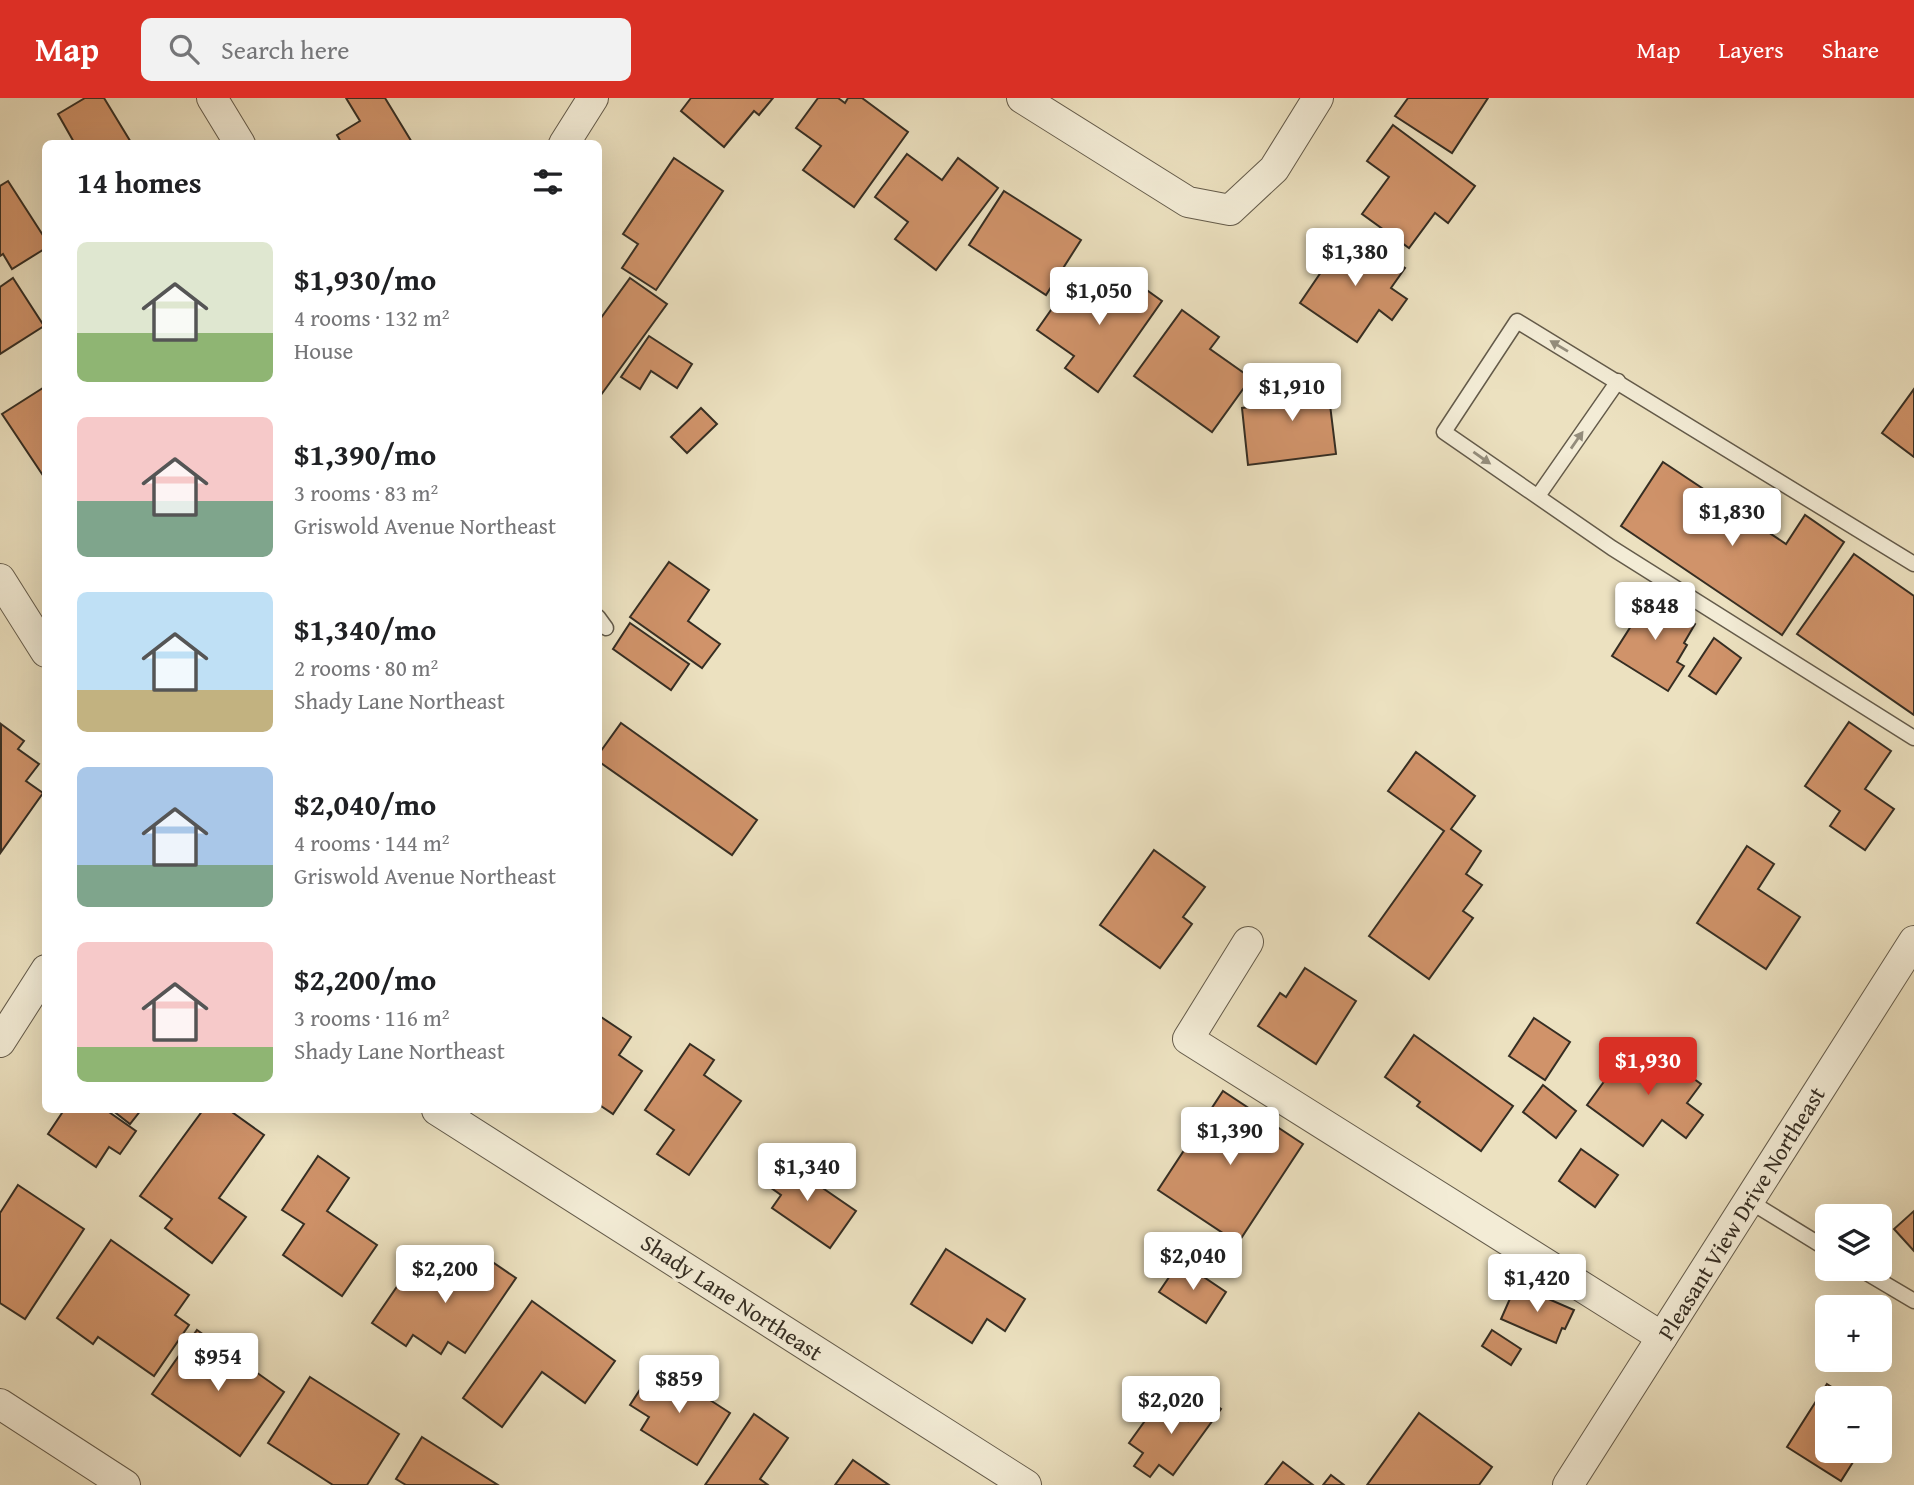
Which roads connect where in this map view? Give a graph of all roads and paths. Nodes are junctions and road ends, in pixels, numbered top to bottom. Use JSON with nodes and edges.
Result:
{"nodes":[{"id":1,"x":212,"y":98,"type":"edge"},
{"id":2,"x":593,"y":98,"type":"edge"},
{"id":3,"x":1022,"y":98,"type":"edge"},
{"id":4,"x":1318,"y":98,"type":"edge"},
{"id":5,"x":238,"y":140,"type":"edge"},
{"id":6,"x":567,"y":140,"type":"edge"},
{"id":7,"x":1618,"y":381,"type":"junction"},
{"id":8,"x":1538,"y":496,"type":"junction"},
{"id":9,"x":1914,"y":564,"type":"edge"},
{"id":10,"x":0,"y":579,"type":"edge"},
{"id":11,"x":42,"y":646,"type":"edge"},
{"id":12,"x":1914,"y":738,"type":"edge"},
{"id":13,"x":1914,"y":941,"type":"edge"},
{"id":14,"x":1248,"y":942,"type":"dead end"},
{"id":15,"x":42,"y":976,"type":"edge"},
{"id":16,"x":0,"y":1042,"type":"edge"},
{"id":17,"x":442,"y":1113,"type":"edge"},
{"id":18,"x":1749,"y":1201,"type":"junction"},
{"id":19,"x":1815,"y":1242,"type":"edge"},
{"id":20,"x":1880,"y":1281,"type":"edge"},
{"id":21,"x":1914,"y":1301,"type":"edge"},
{"id":22,"x":1662,"y":1337,"type":"junction"},
{"id":23,"x":0,"y":1404,"type":"edge"},
{"id":24,"x":125,"y":1485,"type":"edge"},
{"id":25,"x":1026,"y":1485,"type":"edge"},
{"id":26,"x":1568,"y":1485,"type":"edge"}],
"edges":[{"from":1,"to":5,"type":"street"},
{"from":2,"to":6,"type":"street"},
{"from":3,"to":4,"type":"street"},
{"from":8,"to":7,"type":"lane","one_way":true},
{"from":7,"to":8,"type":"lane","one_way":true},
{"from":7,"to":9,"type":"lane"},
{"from":8,"to":12,"type":"lane"},
{"from":10,"to":11,"type":"street"},
{"from":13,"to":18,"type":"street","name":"Pleasant View Drive Northeast"},
{"from":14,"to":22,"type":"street"},
{"from":15,"to":16,"type":"street"},
{"from":17,"to":25,"type":"street","name":"Shady Lane Northeast"},
{"from":18,"to":19,"type":"lane"},
{"from":18,"to":22,"type":"street","name":"Pleasant View Drive Northeast"},
{"from":20,"to":21,"type":"lane"},
{"from":22,"to":26,"type":"street","name":"Pleasant View Drive Northeast"},
{"from":23,"to":24,"type":"street"}]}
